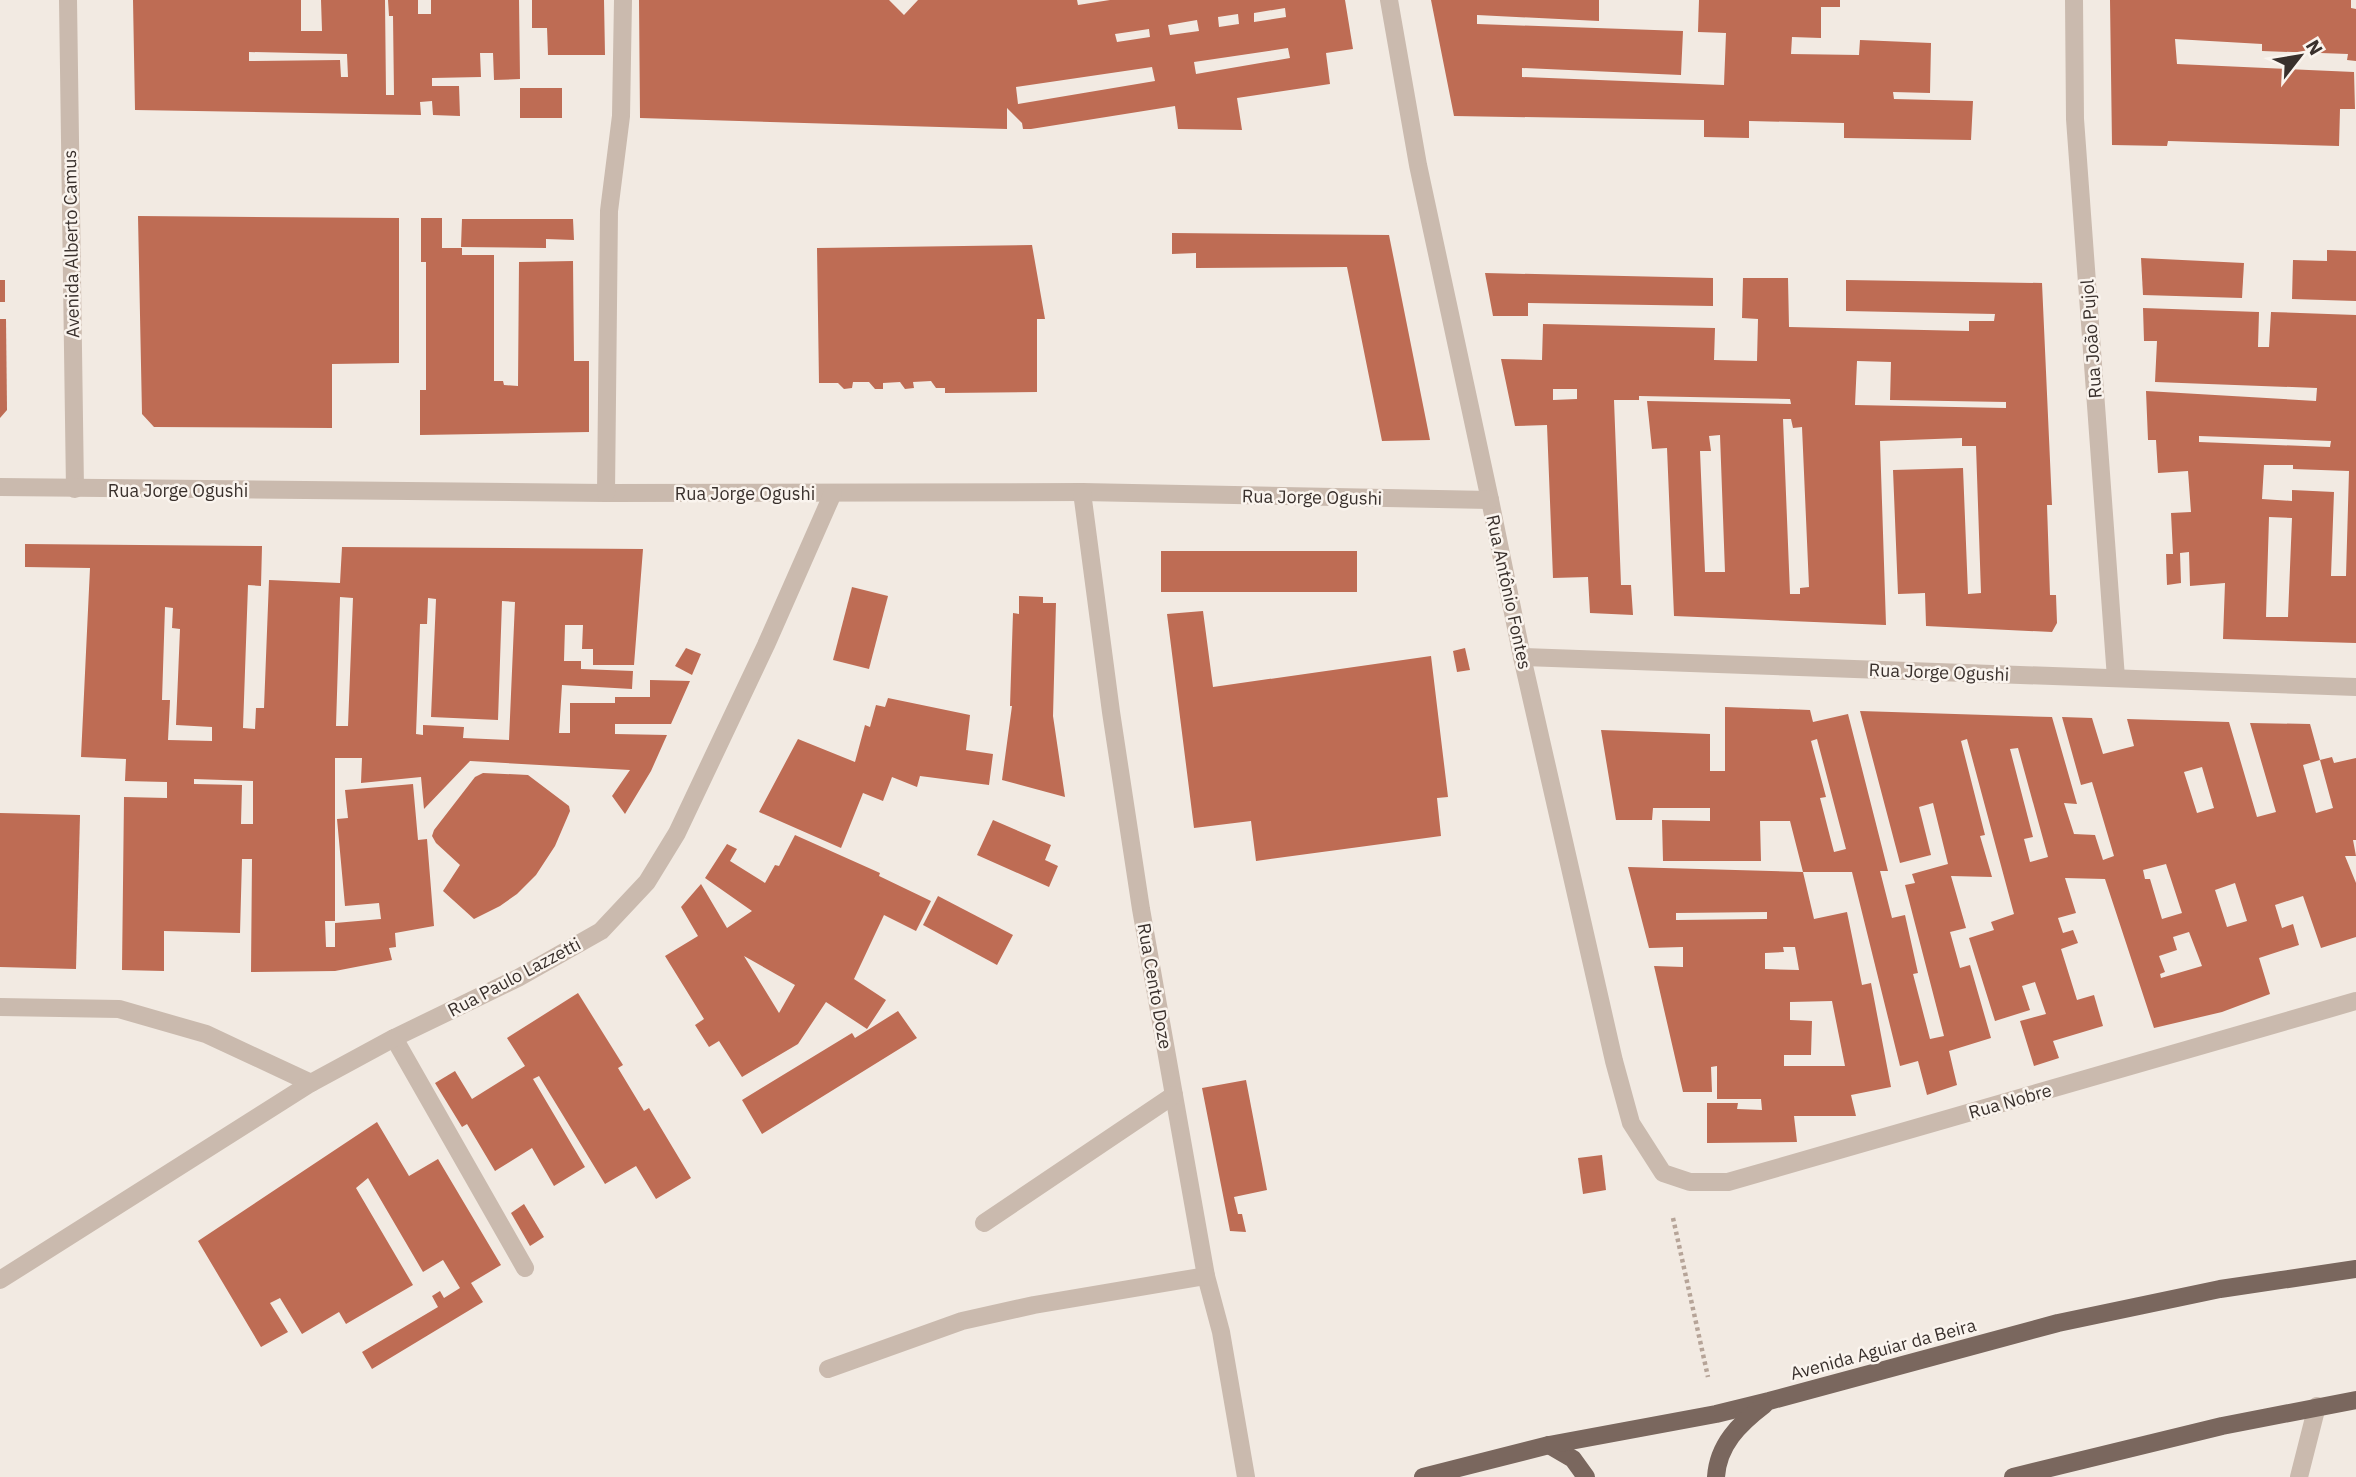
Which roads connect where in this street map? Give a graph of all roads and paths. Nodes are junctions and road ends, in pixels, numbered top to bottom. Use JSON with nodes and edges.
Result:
{"nodes":[{"id":1,"x":68,"y":0,"type":"edge"},
{"id":2,"x":623,"y":0,"type":"edge"},
{"id":3,"x":1389,"y":0,"type":"edge"},
{"id":4,"x":2074,"y":0,"type":"edge"},
{"id":5,"x":0,"y":487,"type":"edge"},
{"id":6,"x":75,"y":489,"type":"junction"},
{"id":7,"x":1082,"y":492,"type":"junction"},
{"id":8,"x":606,"y":493,"type":"junction"},
{"id":9,"x":833,"y":493,"type":"junction"},
{"id":10,"x":1490,"y":500,"type":"junction"},
{"id":11,"x":1521,"y":657,"type":"junction"},
{"id":12,"x":2116,"y":678,"type":"junction"},
{"id":13,"x":2356,"y":687,"type":"edge"},
{"id":14,"x":2356,"y":1001,"type":"edge"},
{"id":15,"x":0,"y":1007,"type":"edge"},
{"id":16,"x":394,"y":1038,"type":"junction"},
{"id":17,"x":312,"y":1083,"type":"junction"},
{"id":18,"x":1174,"y":1095,"type":"junction"},
{"id":19,"x":1663,"y":1173,"type":"junction"},
{"id":20,"x":984,"y":1223,"type":"dead end"},
{"id":21,"x":525,"y":1268,"type":"dead end"},
{"id":22,"x":2356,"y":1269,"type":"edge"},
{"id":23,"x":1206,"y":1276,"type":"junction"},
{"id":24,"x":0,"y":1280,"type":"edge"},
{"id":25,"x":828,"y":1369,"type":"dead end"},
{"id":26,"x":2356,"y":1399,"type":"edge"},
{"id":27,"x":1769,"y":1401,"type":"junction"},
{"id":28,"x":2317,"y":1406,"type":"junction"},
{"id":29,"x":1716,"y":1414,"type":"junction"},
{"id":30,"x":1549,"y":1445,"type":"junction"},
{"id":31,"x":1246,"y":1477,"type":"edge"},
{"id":32,"x":1423,"y":1477,"type":"edge"},
{"id":33,"x":1586,"y":1477,"type":"edge"},
{"id":34,"x":1716,"y":1477,"type":"edge"},
{"id":35,"x":2013,"y":1477,"type":"edge"},
{"id":36,"x":2299,"y":1477,"type":"edge"}],
"edges":[{"from":1,"to":6,"type":"street","name":"Avenida Alberto Camus"},
{"from":2,"to":8,"type":"street"},
{"from":3,"to":10,"type":"street","name":"Rua Antônio Fontes"},
{"from":4,"to":12,"type":"street","name":"Rua João Pujol"},
{"from":5,"to":6,"type":"street","name":"Rua Jorge Ogushi"},
{"from":6,"to":8,"type":"street","name":"Rua Jorge Ogushi"},
{"from":7,"to":9,"type":"street","name":"Rua Jorge Ogushi"},
{"from":7,"to":10,"type":"street","name":"Rua Jorge Ogushi"},
{"from":7,"to":18,"type":"street","name":"Rua Cento Doze"},
{"from":8,"to":9,"type":"street","name":"Rua Jorge Ogushi"},
{"from":9,"to":16,"type":"street","name":"Rua Paulo Lazzetti"},
{"from":10,"to":11,"type":"street","name":"Rua Antônio Fontes"},
{"from":11,"to":12,"type":"street","name":"Rua Jorge Ogushi"},
{"from":11,"to":19,"type":"street","name":"Rua Antônio Fontes"},
{"from":12,"to":13,"type":"street","name":"Rua Jorge Ogushi"},
{"from":14,"to":19,"type":"street","name":"Rua Nobre"},
{"from":15,"to":17,"type":"street"},
{"from":16,"to":17,"type":"street","name":"Rua Paulo Lazzetti"},
{"from":16,"to":21,"type":"street"},
{"from":17,"to":24,"type":"street","name":"Rua Paulo Lazzetti"},
{"from":18,"to":20,"type":"street"},
{"from":18,"to":23,"type":"street","name":"Rua Cento Doze"},
{"from":19,"to":29,"type":"path"},
{"from":22,"to":27,"type":"main road","name":"Avenida Aguiar da Beira"},
{"from":23,"to":25,"type":"street"},
{"from":23,"to":31,"type":"street","name":"Rua Cento Doze"},
{"from":26,"to":28,"type":"main road"},
{"from":27,"to":29,"type":"main road","name":"Avenida Aguiar da Beira"},
{"from":27,"to":34,"type":"main road"},
{"from":28,"to":35,"type":"main road"},
{"from":28,"to":36,"type":"street"},
{"from":29,"to":30,"type":"main road","name":"Avenida Aguiar da Beira"},
{"from":30,"to":32,"type":"main road","name":"Avenida Aguiar da Beira"},
{"from":30,"to":33,"type":"main road"}]}
